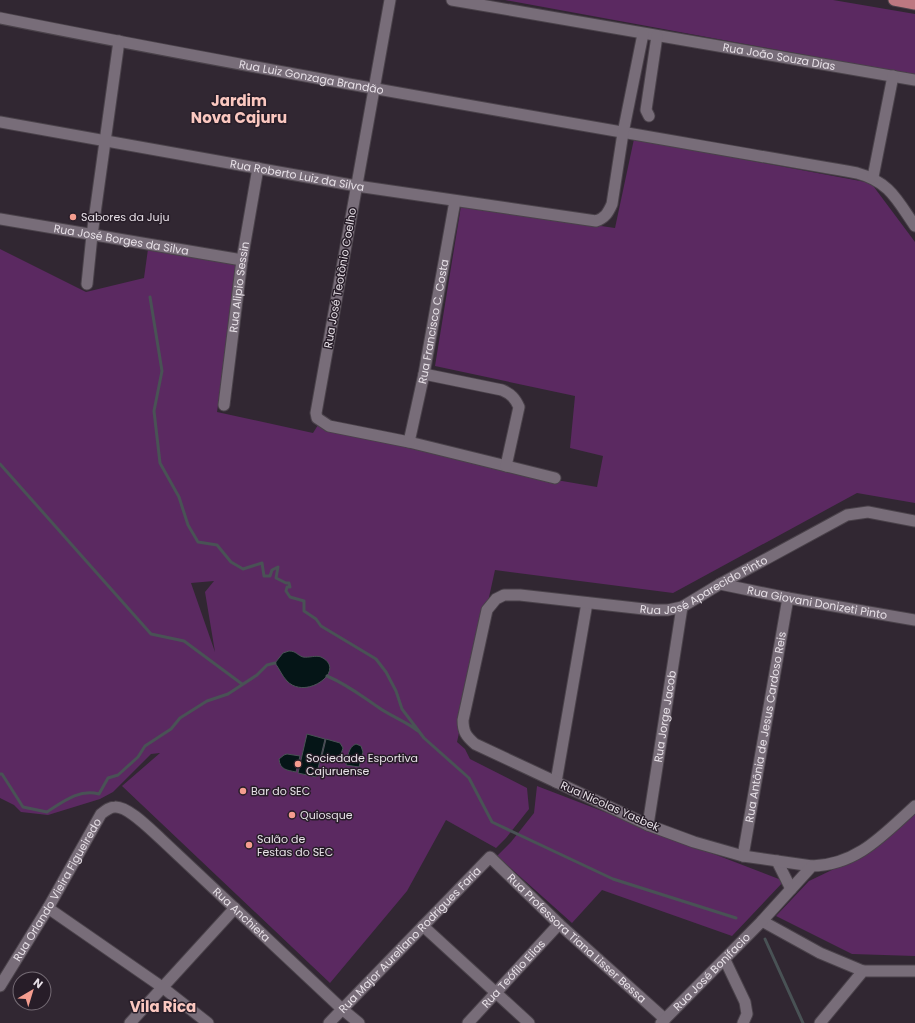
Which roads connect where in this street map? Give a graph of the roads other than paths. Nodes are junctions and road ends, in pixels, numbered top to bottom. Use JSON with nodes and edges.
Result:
{"nodes":[{"id":1,"x":390,"y":0,"type":"edge"},
{"id":2,"x":452,"y":0,"type":"edge"},
{"id":3,"x":894,"y":0,"type":"edge"},
{"id":4,"x":915,"y":4,"type":"edge"},
{"id":5,"x":0,"y":18,"type":"edge"},
{"id":6,"x":643,"y":34,"type":"junction"},
{"id":7,"x":657,"y":36,"type":"junction"},
{"id":8,"x":119,"y":42,"type":"junction"},
{"id":9,"x":893,"y":76,"type":"junction"},
{"id":10,"x":915,"y":80,"type":"edge"},
{"id":11,"x":374,"y":88,"type":"junction"},
{"id":12,"x":649,"y":116,"type":"dead end"},
{"id":13,"x":0,"y":122,"type":"edge"},
{"id":14,"x":623,"y":133,"type":"junction"},
{"id":15,"x":106,"y":140,"type":"junction"},
{"id":16,"x":258,"y":168,"type":"junction"},
{"id":17,"x":873,"y":177,"type":"junction"},
{"id":18,"x":356,"y":186,"type":"junction"},
{"id":19,"x":455,"y":201,"type":"junction"},
{"id":20,"x":0,"y":219,"type":"edge"},
{"id":21,"x":915,"y":226,"type":"edge"},
{"id":22,"x":92,"y":235,"type":"junction"},
{"id":23,"x":242,"y":260,"type":"junction"},
{"id":24,"x":87,"y":284,"type":"dead end"},
{"id":25,"x":424,"y":374,"type":"junction"},
{"id":26,"x":224,"y":405,"type":"dead end"},
{"id":27,"x":409,"y":442,"type":"junction"},
{"id":28,"x":506,"y":466,"type":"junction"},
{"id":29,"x":555,"y":478,"type":"dead end"},
{"id":30,"x":915,"y":521,"type":"edge"},
{"id":31,"x":720,"y":584,"type":"junction"},
{"id":32,"x":788,"y":598,"type":"junction"},
{"id":33,"x":587,"y":603,"type":"junction"},
{"id":34,"x":682,"y":607,"type":"junction"},
{"id":35,"x":915,"y":620,"type":"edge"},
{"id":36,"x":463,"y":720,"type":"joint"},
{"id":37,"x":556,"y":782,"type":"junction"},
{"id":38,"x":915,"y":806,"type":"edge"},
{"id":39,"x":123,"y":808,"type":"joint"},
{"id":40,"x":648,"y":825,"type":"junction"},
{"id":41,"x":743,"y":856,"type":"junction"},
{"id":42,"x":490,"y":857,"type":"joint"},
{"id":43,"x":777,"y":861,"type":"junction"},
{"id":44,"x":812,"y":866,"type":"junction"},
{"id":45,"x":791,"y":889,"type":"junction"},
{"id":46,"x":48,"y":908,"type":"junction"},
{"id":47,"x":235,"y":908,"type":"junction"},
{"id":48,"x":762,"y":921,"type":"junction"},
{"id":49,"x":558,"y":924,"type":"junction"},
{"id":50,"x":423,"y":926,"type":"junction"},
{"id":51,"x":725,"y":960,"type":"junction"},
{"id":52,"x":863,"y":971,"type":"junction"},
{"id":53,"x":915,"y":971,"type":"edge"},
{"id":54,"x":0,"y":986,"type":"edge"},
{"id":55,"x":162,"y":987,"type":"junction"},
{"id":56,"x":496,"y":992,"type":"junction"},
{"id":57,"x":342,"y":1009,"type":"junction"},
{"id":58,"x":663,"y":1021,"type":"edge"},
{"id":59,"x":130,"y":1023,"type":"edge"},
{"id":60,"x":208,"y":1023,"type":"edge"},
{"id":61,"x":329,"y":1023,"type":"edge"},
{"id":62,"x":359,"y":1023,"type":"edge"},
{"id":63,"x":468,"y":1023,"type":"edge"},
{"id":64,"x":529,"y":1023,"type":"edge"},
{"id":65,"x":743,"y":1023,"type":"edge"},
{"id":66,"x":820,"y":1023,"type":"edge"}],
"edges":[{"from":1,"to":11,"type":"street","name":"Rua José Teotônio Coelho"},
{"from":2,"to":6,"type":"street","name":"Rua João Souza Dias"},
{"from":3,"to":4,"type":"main road"},
{"from":5,"to":8,"type":"street","name":"Rua Luiz Gonzaga Brandão"},
{"from":6,"to":7,"type":"street","name":"Rua João Souza Dias"},
{"from":6,"to":14,"type":"street"},
{"from":7,"to":9,"type":"street","name":"Rua João Souza Dias"},
{"from":7,"to":12,"type":"street"},
{"from":8,"to":11,"type":"street","name":"Rua Luiz Gonzaga Brandão"},
{"from":8,"to":15,"type":"street"},
{"from":9,"to":10,"type":"street","name":"Rua João Souza Dias"},
{"from":9,"to":17,"type":"street"},
{"from":11,"to":14,"type":"street","name":"Rua Luiz Gonzaga Brandão"},
{"from":11,"to":18,"type":"street","name":"Rua José Teotônio Coelho"},
{"from":13,"to":15,"type":"street","name":"Rua Roberto Luiz da Silva"},
{"from":14,"to":17,"type":"street","name":"Rua Luiz Gonzaga Brandão"},
{"from":14,"to":19,"type":"street","name":"Rua Roberto Luiz da Silva"},
{"from":15,"to":16,"type":"street","name":"Rua Roberto Luiz da Silva"},
{"from":15,"to":22,"type":"street"},
{"from":16,"to":18,"type":"street","name":"Rua Roberto Luiz da Silva"},
{"from":16,"to":23,"type":"street","name":"Rua Alipio Sessin"},
{"from":17,"to":21,"type":"street"},
{"from":18,"to":19,"type":"street","name":"Rua Roberto Luiz da Silva"},
{"from":18,"to":27,"type":"street","name":"Rua José Teotônio Coelho"},
{"from":19,"to":25,"type":"street","name":"Rua Francisco C. Costa"},
{"from":20,"to":22,"type":"street","name":"Rua José Borges da Silva"},
{"from":22,"to":23,"type":"street","name":"Rua José Borges da Silva"},
{"from":22,"to":24,"type":"street"},
{"from":23,"to":26,"type":"street","name":"Rua Alipio Sessin"},
{"from":25,"to":27,"type":"street","name":"Rua Francisco C. Costa"},
{"from":25,"to":28,"type":"street"},
{"from":27,"to":28,"type":"street"},
{"from":28,"to":29,"type":"street"},
{"from":30,"to":31,"type":"street","name":"Rua José Aparecido Pinto"},
{"from":31,"to":32,"type":"street","name":"Rua Giovani Donizeti Pinto"},
{"from":31,"to":34,"type":"street","name":"Rua José Aparecido Pinto"},
{"from":32,"to":35,"type":"street","name":"Rua Giovani Donizeti Pinto"},
{"from":32,"to":41,"type":"street","name":"Rua Antônia de Jesus Cardoso Reis"},
{"from":33,"to":34,"type":"street","name":"Rua José Aparecido Pinto"},
{"from":33,"to":36,"type":"street","name":"Rua José Aparecido Pinto"},
{"from":33,"to":37,"type":"street"},
{"from":34,"to":40,"type":"street","name":"Rua Jorge Jacob"},
{"from":36,"to":37,"type":"street","name":"Rua Nicolas Yasbek"},
{"from":37,"to":40,"type":"street","name":"Rua Nicolas Yasbek"},
{"from":38,"to":44,"type":"street","name":"Rua Nicolas Yasbek"},
{"from":39,"to":46,"type":"street","name":"Rua Orlando Vieira Figueiredo"},
{"from":39,"to":47,"type":"street","name":"Rua Anchieta"},
{"from":40,"to":41,"type":"street","name":"Rua Nicolas Yasbek"},
{"from":41,"to":43,"type":"street","name":"Rua Nicolas Yasbek"},
{"from":42,"to":49,"type":"street","name":"Rua Professora Tiana Lisser Bessa"},
{"from":42,"to":50,"type":"street","name":"Rua Major Aureliano Rodrigues Faria"},
{"from":43,"to":44,"type":"street","name":"Rua Nicolas Yasbek"},
{"from":43,"to":45,"type":"street"},
{"from":44,"to":45,"type":"street","name":"Rua José Bonifacio"},
{"from":45,"to":48,"type":"street","name":"Rua José Bonifacio"},
{"from":46,"to":54,"type":"street","name":"Rua Orlando Vieira Figueiredo"},
{"from":46,"to":55,"type":"street"},
{"from":47,"to":55,"type":"street"},
{"from":47,"to":57,"type":"street","name":"Rua Anchieta"},
{"from":48,"to":51,"type":"street","name":"Rua José Bonifacio"},
{"from":48,"to":52,"type":"street"},
{"from":49,"to":56,"type":"street","name":"Rua Teófilo Elias"},
{"from":49,"to":58,"type":"street","name":"Rua Professora Tiana Lisser Bessa"},
{"from":50,"to":56,"type":"street"},
{"from":50,"to":57,"type":"street","name":"Rua Major Aureliano Rodrigues Faria"},
{"from":51,"to":58,"type":"street","name":"Rua José Bonifacio"},
{"from":51,"to":65,"type":"street"},
{"from":52,"to":53,"type":"street"},
{"from":52,"to":66,"type":"street"},
{"from":55,"to":59,"type":"street"},
{"from":55,"to":60,"type":"street"},
{"from":56,"to":63,"type":"street","name":"Rua Teófilo Elias"},
{"from":56,"to":64,"type":"street"},
{"from":57,"to":61,"type":"street","name":"Rua Major Aureliano Rodrigues Faria"},
{"from":57,"to":62,"type":"street","name":"Rua Anchieta"}]}
